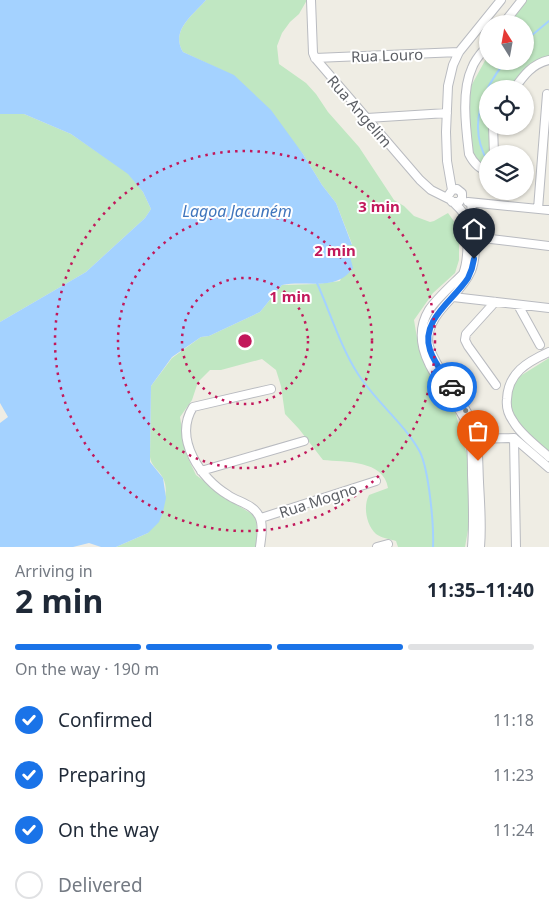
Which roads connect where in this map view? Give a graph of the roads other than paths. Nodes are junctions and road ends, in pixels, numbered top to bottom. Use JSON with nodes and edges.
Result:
{"nodes":[{"id":1,"x":501,"y":0,"type":"edge"},
{"id":2,"x":522,"y":0,"type":"edge"},
{"id":3,"x":311,"y":1,"type":"edge"},
{"id":4,"x":510,"y":15,"type":"edge"},
{"id":5,"x":460,"y":52,"type":"junction"},
{"id":6,"x":479,"y":57,"type":"edge"},
{"id":7,"x":315,"y":58,"type":"junction"},
{"id":8,"x":549,"y":60,"type":"edge"},
{"id":9,"x":520,"y":80,"type":"edge"},
{"id":10,"x":547,"y":94,"type":"dead end"},
{"id":11,"x":447,"y":113,"type":"junction"},
{"id":12,"x":367,"y":118,"type":"junction"},
{"id":13,"x":479,"y":167,"type":"edge"},
{"id":14,"x":452,"y":190,"type":"junction"},
{"id":15,"x":462,"y":198,"type":"junction"},
{"id":16,"x":452,"y":201,"type":"junction"},
{"id":17,"x":470,"y":203,"type":"junction"},
{"id":18,"x":538,"y":209,"type":"junction"},
{"id":19,"x":549,"y":210,"type":"edge"},
{"id":20,"x":474,"y":237,"type":"junction"},
{"id":21,"x":549,"y":246,"type":"edge"},
{"id":22,"x":453,"y":297,"type":"junction"},
{"id":23,"x":495,"y":302,"type":"junction"},
{"id":24,"x":518,"y":305,"type":"junction"},
{"id":25,"x":549,"y":308,"type":"edge"},
{"id":26,"x":540,"y":345,"type":"dead end"},
{"id":27,"x":549,"y":352,"type":"edge"},
{"id":28,"x":496,"y":386,"type":"dead end"},
{"id":29,"x":271,"y":389,"type":"dead end"},
{"id":30,"x":476,"y":438,"type":"junction"},
{"id":31,"x":514,"y":438,"type":"junction"},
{"id":32,"x":304,"y":441,"type":"dead end"},
{"id":33,"x":549,"y":457,"type":"edge"},
{"id":34,"x":549,"y":468,"type":"edge"},
{"id":35,"x":202,"y":472,"type":"junction"},
{"id":36,"x":376,"y":481,"type":"dead end"},
{"id":37,"x":261,"y":518,"type":"junction"},
{"id":38,"x":388,"y":544,"type":"dead end"},
{"id":39,"x":260,"y":547,"type":"edge"},
{"id":40,"x":377,"y":547,"type":"edge"},
{"id":41,"x":472,"y":547,"type":"edge"},
{"id":42,"x":480,"y":547,"type":"edge"},
{"id":43,"x":516,"y":547,"type":"edge"}],
"edges":[{"from":1,"to":5,"type":"street"},
{"from":2,"to":4,"type":"street"},
{"from":3,"to":7,"type":"street"},
{"from":5,"to":7,"type":"street","name":"Rua Louro"},
{"from":5,"to":11,"type":"street"},
{"from":6,"to":13,"type":"street"},
{"from":7,"to":12,"type":"street","name":"Rua Angelim"},
{"from":8,"to":9,"type":"street"},
{"from":10,"to":18,"type":"street"},
{"from":11,"to":12,"type":"street"},
{"from":11,"to":14,"type":"street"},
{"from":12,"to":16,"type":"street","name":"Rua Angelim"},
{"from":14,"to":15,"type":"street"},
{"from":14,"to":16,"type":"street"},
{"from":15,"to":16,"type":"street"},
{"from":15,"to":17,"type":"street"},
{"from":16,"to":41,"type":"street"},
{"from":17,"to":18,"type":"street"},
{"from":17,"to":20,"type":"street"},
{"from":18,"to":19,"type":"street"},
{"from":20,"to":21,"type":"street"},
{"from":20,"to":22,"type":"street"},
{"from":22,"to":23,"type":"street"},
{"from":22,"to":30,"type":"street"},
{"from":23,"to":24,"type":"street"},
{"from":23,"to":28,"type":"street"},
{"from":24,"to":25,"type":"street"},
{"from":24,"to":26,"type":"street"},
{"from":27,"to":33,"type":"street"},
{"from":29,"to":35,"type":"street"},
{"from":30,"to":31,"type":"street"},
{"from":30,"to":42,"type":"street"},
{"from":31,"to":34,"type":"street"},
{"from":31,"to":43,"type":"street"},
{"from":32,"to":35,"type":"street"},
{"from":35,"to":37,"type":"street"},
{"from":36,"to":37,"type":"street","name":"Rua Mogno"},
{"from":37,"to":39,"type":"street"},
{"from":38,"to":40,"type":"street"}]}
